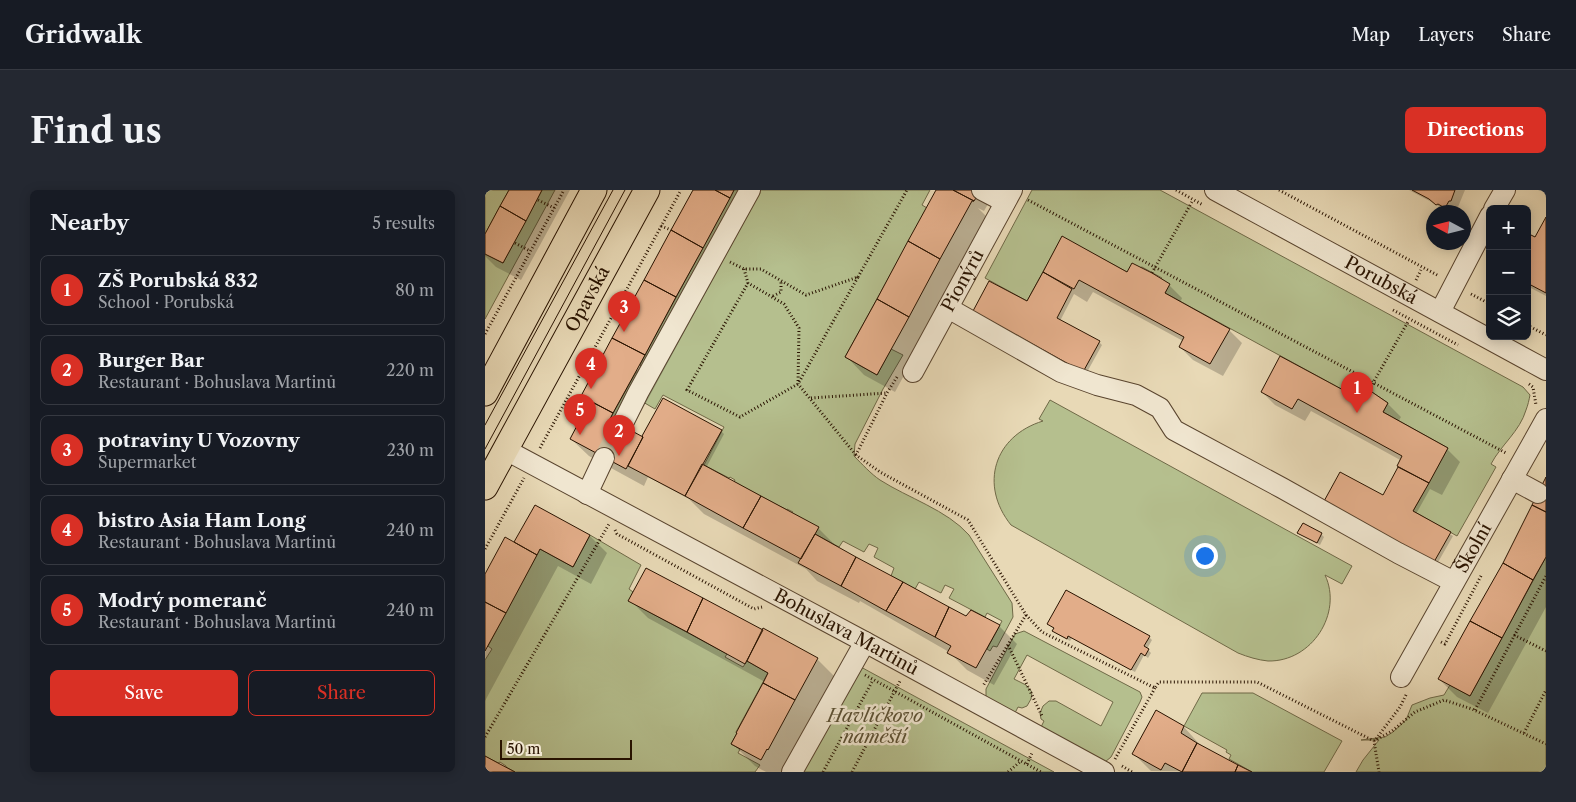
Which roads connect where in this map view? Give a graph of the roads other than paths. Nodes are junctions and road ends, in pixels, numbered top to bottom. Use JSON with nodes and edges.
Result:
{"nodes":[{"id":1,"x":594,"y":190,"type":"edge"},
{"id":2,"x":647,"y":190,"type":"edge"},
{"id":3,"x":750,"y":190,"type":"edge"},
{"id":4,"x":982,"y":190,"type":"edge"},
{"id":5,"x":1215,"y":190,"type":"edge"},
{"id":6,"x":1505,"y":190,"type":"edge"},
{"id":7,"x":1013,"y":196,"type":"edge"},
{"id":8,"x":1496,"y":205,"type":"edge"},
{"id":9,"x":1486,"y":224,"type":"edge"},
{"id":10,"x":948,"y":308,"type":"junction"},
{"id":11,"x":1440,"y":312,"type":"junction"},
{"id":12,"x":1546,"y":370,"type":"edge"},
{"id":13,"x":906,"y":373,"type":"road end"},
{"id":14,"x":485,"y":393,"type":"edge"},
{"id":15,"x":1539,"y":416,"type":"edge"},
{"id":16,"x":622,"y":425,"type":"tunnel mouth"},
{"id":17,"x":506,"y":450,"type":"junction"},
{"id":18,"x":604,"y":458,"type":"tunnel mouth"},
{"id":19,"x":1512,"y":479,"type":"junction"},
{"id":20,"x":485,"y":487,"type":"edge"},
{"id":21,"x":1538,"y":493,"type":"dead end"},
{"id":22,"x":587,"y":494,"type":"junction"},
{"id":23,"x":1454,"y":582,"type":"junction"},
{"id":24,"x":865,"y":642,"type":"junction"},
{"id":25,"x":1401,"y":677,"type":"dead end"},
{"id":26,"x":1109,"y":767,"type":"edge"},
{"id":27,"x":792,"y":772,"type":"edge"}],
"edges":[{"from":1,"to":14,"type":"main road"},
{"from":2,"to":17,"type":"main road","name":"Opavská"},
{"from":3,"to":16,"type":"street"},
{"from":4,"to":7,"type":"street"},
{"from":5,"to":11,"type":"street","name":"Porubská"},
{"from":6,"to":8,"type":"street"},
{"from":7,"to":10,"type":"street","name":"Pionýrů"},
{"from":9,"to":11,"type":"street"},
{"from":10,"to":13,"type":"street","name":"Pionýrů"},
{"from":10,"to":23,"type":"street"},
{"from":11,"to":12,"type":"street","name":"Porubská"},
{"from":15,"to":19,"type":"street","name":"Školní"},
{"from":17,"to":20,"type":"main road","name":"Opavská"},
{"from":17,"to":22,"type":"street","name":"Bohuslava Martinů"},
{"from":18,"to":22,"type":"street"},
{"from":19,"to":21,"type":"street"},
{"from":19,"to":23,"type":"street","name":"Školní"},
{"from":22,"to":24,"type":"street","name":"Bohuslava Martinů"},
{"from":23,"to":25,"type":"street","name":"Školní"},
{"from":24,"to":26,"type":"street","name":"Bohuslava Martinů"},
{"from":24,"to":27,"type":"street"}]}
